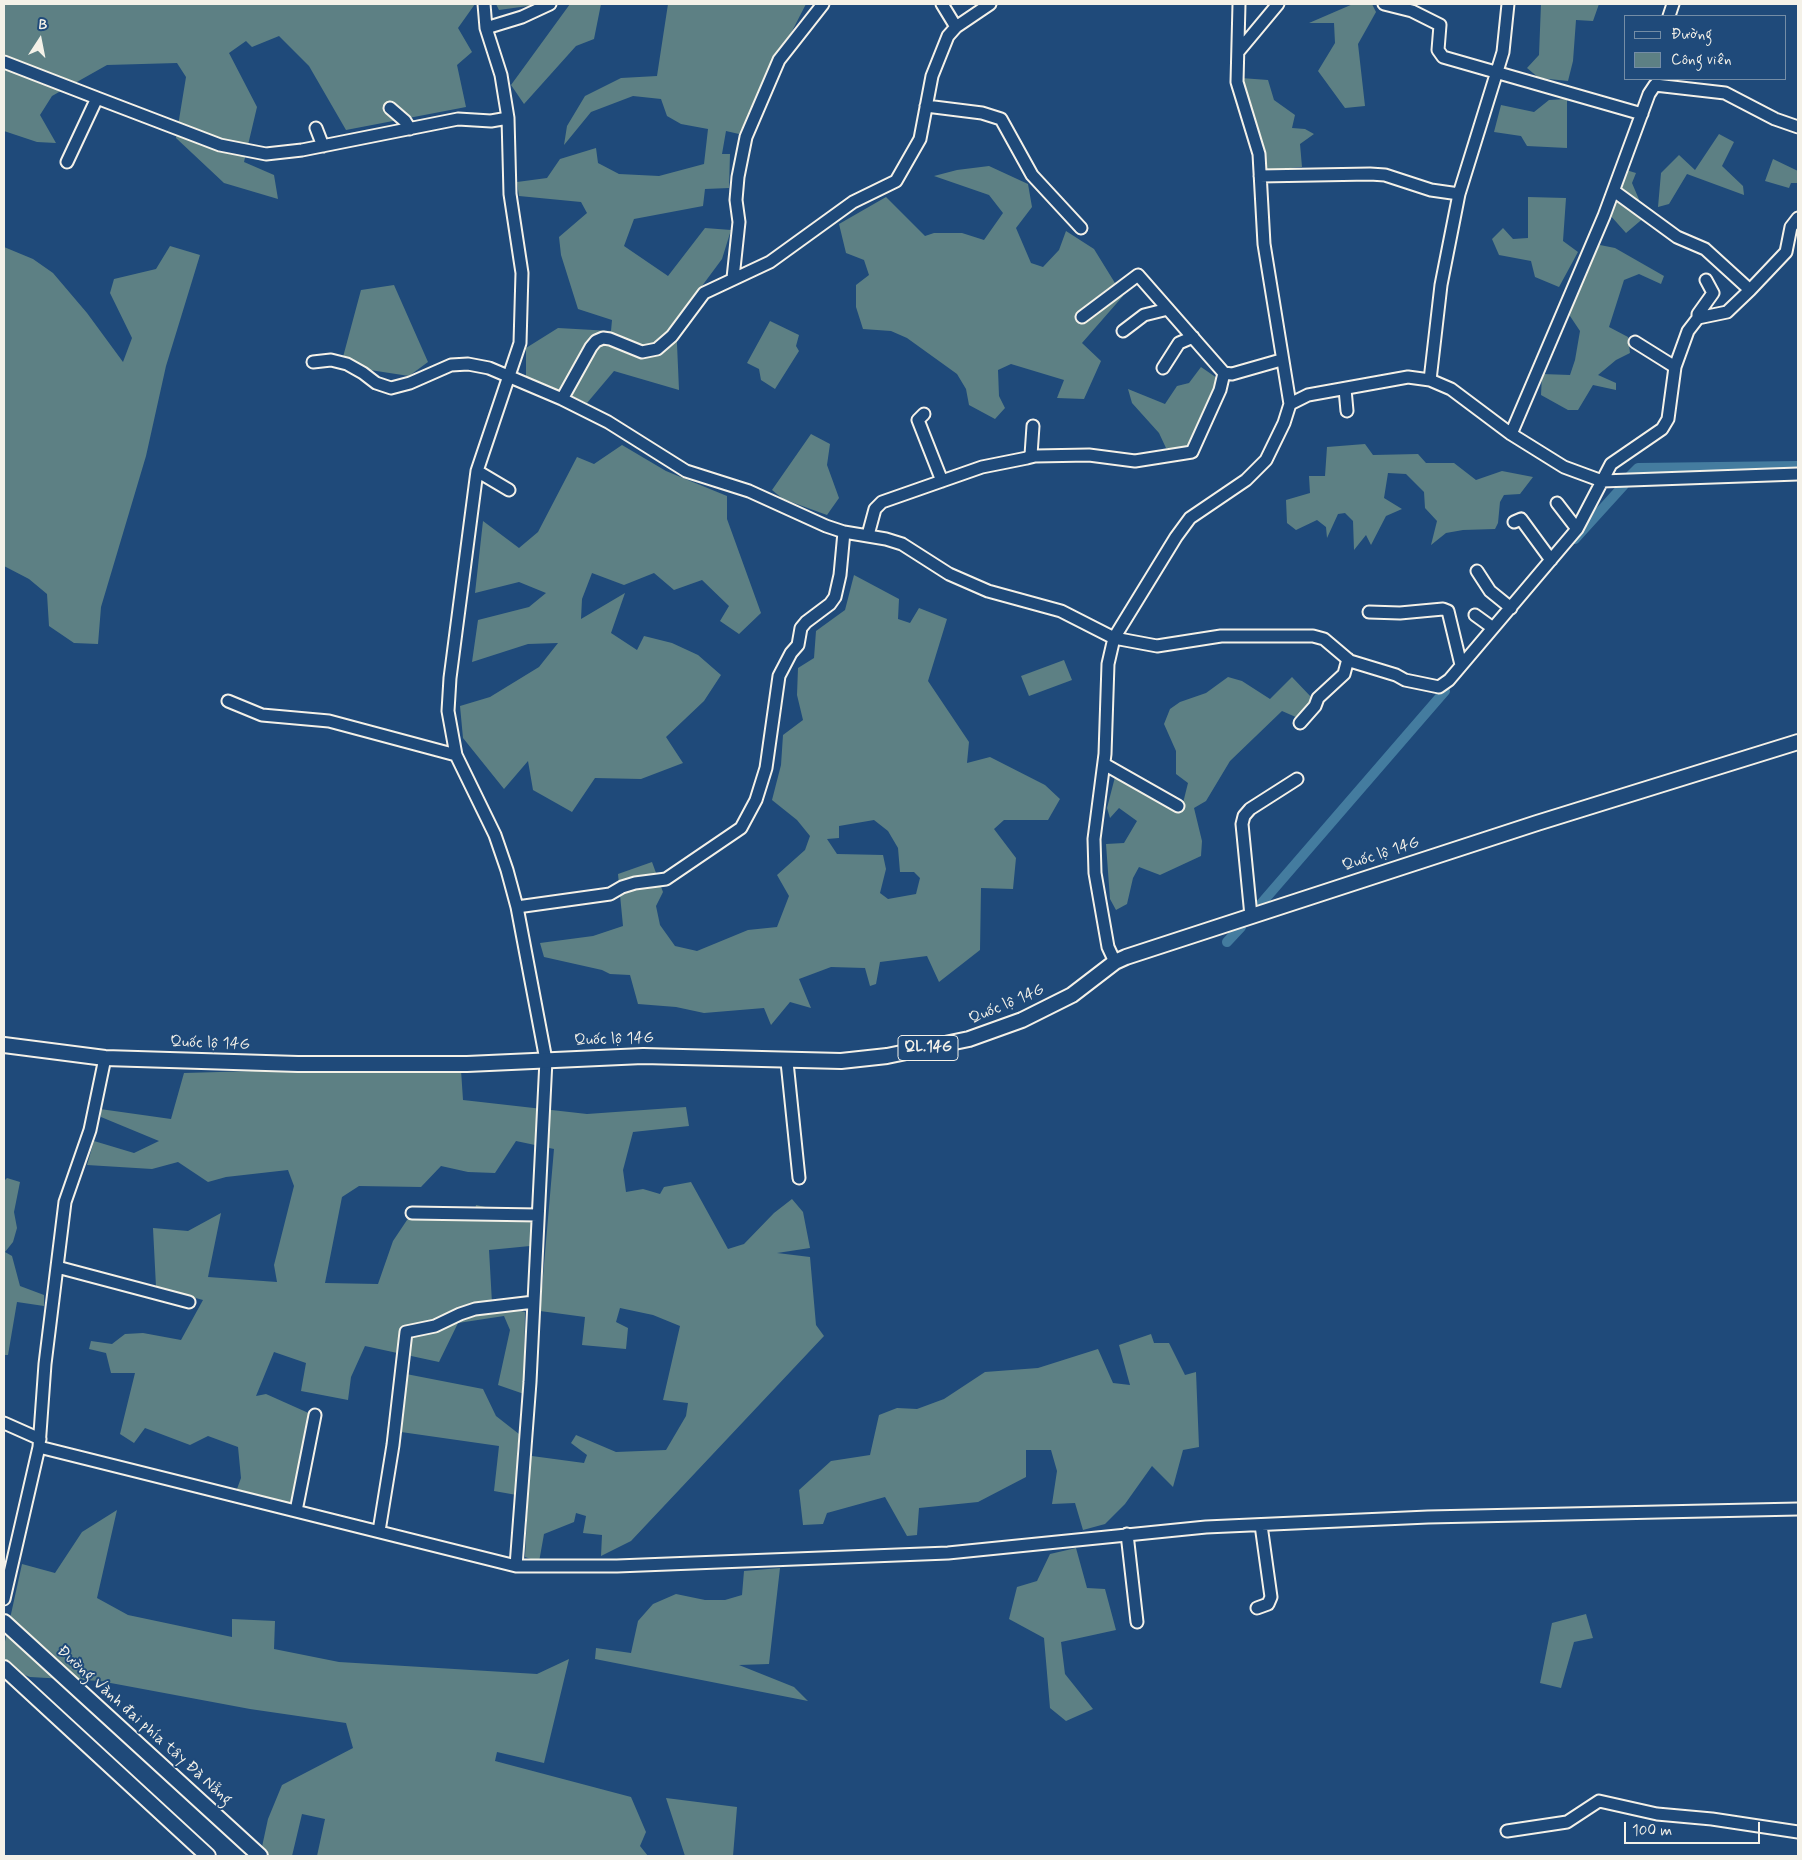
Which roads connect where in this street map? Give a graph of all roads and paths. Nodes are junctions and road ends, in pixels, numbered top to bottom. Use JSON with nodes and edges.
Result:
{"nodes":[{"id":1,"x":484,"y":4,"type":"edge"},
{"id":2,"x":550,"y":4,"type":"edge"},
{"id":3,"x":823,"y":4,"type":"edge"},
{"id":4,"x":942,"y":4,"type":"edge"},
{"id":5,"x":990,"y":4,"type":"edge"},
{"id":6,"x":1239,"y":4,"type":"edge"},
{"id":7,"x":1278,"y":4,"type":"edge"},
{"id":8,"x":1384,"y":4,"type":"edge"},
{"id":9,"x":1508,"y":4,"type":"edge"},
{"id":10,"x":956,"y":27,"type":"junction"},
{"id":11,"x":486,"y":28,"type":"junction"},
{"id":12,"x":1238,"y":52,"type":"junction"},
{"id":13,"x":4,"y":62,"type":"edge"},
{"id":14,"x":1498,"y":71,"type":"junction"},
{"id":15,"x":1656,"y":82,"type":"edge"},
{"id":16,"x":97,"y":98,"type":"junction"},
{"id":17,"x":926,"y":106,"type":"junction"},
{"id":18,"x":390,"y":108,"type":"dead end"},
{"id":19,"x":1642,"y":114,"type":"junction"},
{"id":20,"x":508,"y":118,"type":"junction"},
{"id":21,"x":1798,"y":127,"type":"edge"},
{"id":22,"x":316,"y":128,"type":"dead end"},
{"id":23,"x":410,"y":129,"type":"junction"},
{"id":24,"x":323,"y":146,"type":"junction"},
{"id":25,"x":67,"y":162,"type":"dead end"},
{"id":26,"x":1260,"y":176,"type":"junction"},
{"id":27,"x":1614,"y":191,"type":"junction"},
{"id":28,"x":1459,"y":194,"type":"junction"},
{"id":29,"x":1798,"y":218,"type":"edge"},
{"id":30,"x":1081,"y":228,"type":"dead end"},
{"id":31,"x":733,"y":278,"type":"junction"},
{"id":32,"x":1706,"y":280,"type":"dead end"},
{"id":33,"x":1750,"y":290,"type":"junction"},
{"id":34,"x":1168,"y":309,"type":"junction"},
{"id":35,"x":1082,"y":316,"type":"dead end"},
{"id":36,"x":1698,"y":318,"type":"junction"},
{"id":37,"x":1123,"y":331,"type":"dead end"},
{"id":38,"x":1193,"y":337,"type":"junction"},
{"id":39,"x":1635,"y":342,"type":"dead end"},
{"id":40,"x":1281,"y":360,"type":"junction"},
{"id":41,"x":313,"y":362,"type":"dead end"},
{"id":42,"x":1675,"y":367,"type":"junction"},
{"id":43,"x":1163,"y":368,"type":"dead end"},
{"id":44,"x":1224,"y":373,"type":"junction"},
{"id":45,"x":508,"y":376,"type":"junction"},
{"id":46,"x":1430,"y":380,"type":"junction"},
{"id":47,"x":1344,"y":389,"type":"junction"},
{"id":48,"x":562,"y":399,"type":"junction"},
{"id":49,"x":1290,"y":404,"type":"junction"},
{"id":50,"x":1347,"y":411,"type":"dead end"},
{"id":51,"x":924,"y":414,"type":"dead end"},
{"id":52,"x":1033,"y":426,"type":"dead end"},
{"id":53,"x":1511,"y":434,"type":"junction"},
{"id":54,"x":1026,"y":458,"type":"junction"},
{"id":55,"x":476,"y":471,"type":"junction"},
{"id":56,"x":1798,"y":474,"type":"edge"},
{"id":57,"x":942,"y":480,"type":"junction"},
{"id":58,"x":1602,"y":481,"type":"junction"},
{"id":59,"x":509,"y":490,"type":"dead end"},
{"id":60,"x":1557,"y":503,"type":"dead end"},
{"id":61,"x":1514,"y":522,"type":"dead end"},
{"id":62,"x":1577,"y":529,"type":"junction"},
{"id":63,"x":844,"y":532,"type":"junction"},
{"id":64,"x":868,"y":535,"type":"junction"},
{"id":65,"x":1551,"y":560,"type":"junction"},
{"id":66,"x":1477,"y":571,"type":"dead end"},
{"id":67,"x":1511,"y":608,"type":"junction"},
{"id":68,"x":1369,"y":612,"type":"dead end"},
{"id":69,"x":1476,"y":615,"type":"dead end"},
{"id":70,"x":1493,"y":628,"type":"junction"},
{"id":71,"x":1114,"y":638,"type":"junction"},
{"id":72,"x":1348,"y":660,"type":"junction"},
{"id":73,"x":1461,"y":665,"type":"junction"},
{"id":74,"x":228,"y":701,"type":"dead end"},
{"id":75,"x":1300,"y":723,"type":"dead end"},
{"id":76,"x":1798,"y":742,"type":"edge"},
{"id":77,"x":456,"y":755,"type":"junction"},
{"id":78,"x":1104,"y":764,"type":"junction"},
{"id":79,"x":1298,"y":779,"type":"dead end"},
{"id":80,"x":1178,"y":806,"type":"dead end"},
{"id":81,"x":517,"y":907,"type":"junction"},
{"id":82,"x":1251,"y":916,"type":"junction"},
{"id":83,"x":1115,"y":962,"type":"junction"},
{"id":84,"x":4,"y":1045,"type":"edge"},
{"id":85,"x":105,"y":1058,"type":"junction"},
{"id":86,"x":546,"y":1060,"type":"junction"},
{"id":87,"x":788,"y":1062,"type":"junction"},
{"id":88,"x":798,"y":1178,"type":"dead end"},
{"id":89,"x":412,"y":1213,"type":"dead end"},
{"id":90,"x":538,"y":1215,"type":"junction"},
{"id":91,"x":57,"y":1266,"type":"junction"},
{"id":92,"x":188,"y":1302,"type":"dead end"},
{"id":93,"x":534,"y":1302,"type":"junction"},
{"id":94,"x":315,"y":1414,"type":"dead end"},
{"id":95,"x":4,"y":1423,"type":"edge"},
{"id":96,"x":39,"y":1443,"type":"junction"},
{"id":97,"x":1798,"y":1509,"type":"edge"},
{"id":98,"x":296,"y":1511,"type":"junction"},
{"id":99,"x":1261,"y":1524,"type":"junction"},
{"id":100,"x":379,"y":1531,"type":"junction"},
{"id":101,"x":1127,"y":1534,"type":"junction"},
{"id":102,"x":516,"y":1566,"type":"junction"},
{"id":103,"x":4,"y":1599,"type":"edge"},
{"id":104,"x":1257,"y":1608,"type":"dead end"},
{"id":105,"x":4,"y":1622,"type":"edge"},
{"id":106,"x":1137,"y":1622,"type":"dead end"},
{"id":107,"x":4,"y":1668,"type":"edge"},
{"id":108,"x":1506,"y":1830,"type":"dead end"},
{"id":109,"x":1798,"y":1832,"type":"edge"},
{"id":110,"x":208,"y":1856,"type":"edge"},
{"id":111,"x":260,"y":1856,"type":"edge"}],
"edges":[{"from":1,"to":11,"type":"street"},
{"from":2,"to":11,"type":"street"},
{"from":3,"to":31,"type":"street"},
{"from":4,"to":10,"type":"street"},
{"from":5,"to":10,"type":"street"},
{"from":6,"to":12,"type":"street"},
{"from":7,"to":12,"type":"street"},
{"from":8,"to":14,"type":"street"},
{"from":9,"to":14,"type":"street"},
{"from":10,"to":17,"type":"street"},
{"from":11,"to":20,"type":"street"},
{"from":12,"to":26,"type":"street"},
{"from":13,"to":16,"type":"street"},
{"from":14,"to":19,"type":"street"},
{"from":14,"to":28,"type":"street"},
{"from":15,"to":19,"type":"street"},
{"from":15,"to":21,"type":"street"},
{"from":16,"to":24,"type":"street"},
{"from":16,"to":25,"type":"street"},
{"from":17,"to":30,"type":"street"},
{"from":17,"to":31,"type":"street"},
{"from":18,"to":23,"type":"street"},
{"from":19,"to":27,"type":"street"},
{"from":20,"to":23,"type":"street"},
{"from":20,"to":45,"type":"street"},
{"from":22,"to":24,"type":"street"},
{"from":23,"to":24,"type":"street"},
{"from":26,"to":28,"type":"street"},
{"from":26,"to":40,"type":"street"},
{"from":27,"to":33,"type":"street"},
{"from":27,"to":53,"type":"street"},
{"from":28,"to":46,"type":"street"},
{"from":29,"to":33,"type":"street"},
{"from":31,"to":48,"type":"street"},
{"from":32,"to":36,"type":"street"},
{"from":33,"to":36,"type":"street"},
{"from":34,"to":35,"type":"street"},
{"from":34,"to":37,"type":"street"},
{"from":34,"to":38,"type":"street"},
{"from":36,"to":42,"type":"street"},
{"from":38,"to":43,"type":"street"},
{"from":38,"to":44,"type":"street"},
{"from":39,"to":42,"type":"street"},
{"from":40,"to":44,"type":"street"},
{"from":40,"to":49,"type":"street"},
{"from":41,"to":45,"type":"street"},
{"from":42,"to":58,"type":"street"},
{"from":44,"to":54,"type":"street"},
{"from":45,"to":48,"type":"street"},
{"from":45,"to":55,"type":"street"},
{"from":46,"to":47,"type":"street"},
{"from":46,"to":53,"type":"street"},
{"from":47,"to":49,"type":"street"},
{"from":47,"to":50,"type":"street"},
{"from":48,"to":63,"type":"street"},
{"from":49,"to":71,"type":"street"},
{"from":51,"to":57,"type":"street"},
{"from":52,"to":54,"type":"street"},
{"from":53,"to":58,"type":"street"},
{"from":54,"to":57,"type":"street"},
{"from":55,"to":59,"type":"street"},
{"from":55,"to":77,"type":"street"},
{"from":56,"to":58,"type":"street"},
{"from":57,"to":64,"type":"street"},
{"from":58,"to":62,"type":"street"},
{"from":60,"to":62,"type":"street"},
{"from":61,"to":65,"type":"street"},
{"from":62,"to":65,"type":"street"},
{"from":63,"to":64,"type":"street"},
{"from":63,"to":81,"type":"street"},
{"from":64,"to":71,"type":"street"},
{"from":65,"to":67,"type":"street"},
{"from":66,"to":67,"type":"street"},
{"from":67,"to":70,"type":"street"},
{"from":68,"to":73,"type":"street"},
{"from":69,"to":70,"type":"street"},
{"from":70,"to":73,"type":"street"},
{"from":71,"to":72,"type":"street"},
{"from":71,"to":78,"type":"street"},
{"from":72,"to":73,"type":"street"},
{"from":72,"to":75,"type":"street"},
{"from":74,"to":77,"type":"street"},
{"from":76,"to":82,"type":"main road","name":"Quốc lộ 14G","number":"QL.14G"},
{"from":77,"to":81,"type":"street"},
{"from":78,"to":80,"type":"street"},
{"from":78,"to":83,"type":"street"},
{"from":79,"to":82,"type":"street"},
{"from":81,"to":86,"type":"street"},
{"from":82,"to":83,"type":"main road","name":"Quốc lộ 14G","number":"QL.14G"},
{"from":83,"to":87,"type":"main road","name":"Quốc lộ 14G","number":"QL.14G"},
{"from":84,"to":85,"type":"main road","name":"Quốc lộ 14G","number":"QL.14G"},
{"from":85,"to":86,"type":"main road","name":"Quốc lộ 14G","number":"QL.14G"},
{"from":85,"to":91,"type":"street"},
{"from":86,"to":87,"type":"main road","name":"Quốc lộ 14G","number":"QL.14G"},
{"from":86,"to":90,"type":"street"},
{"from":87,"to":88,"type":"street"},
{"from":89,"to":90,"type":"street"},
{"from":90,"to":93,"type":"street"},
{"from":91,"to":92,"type":"street"},
{"from":91,"to":96,"type":"street"},
{"from":93,"to":100,"type":"street"},
{"from":93,"to":102,"type":"street"},
{"from":94,"to":98,"type":"street"},
{"from":95,"to":96,"type":"street"},
{"from":96,"to":98,"type":"street"},
{"from":96,"to":103,"type":"street"},
{"from":97,"to":99,"type":"street"},
{"from":98,"to":100,"type":"street"},
{"from":99,"to":101,"type":"street"},
{"from":99,"to":104,"type":"street"},
{"from":100,"to":102,"type":"street"},
{"from":101,"to":102,"type":"street"},
{"from":101,"to":106,"type":"street"},
{"from":105,"to":111,"type":"main road","name":"Đường Vành đai phía tây Đà Nẵng"},
{"from":107,"to":110,"type":"main road"},
{"from":108,"to":109,"type":"street"}]}
